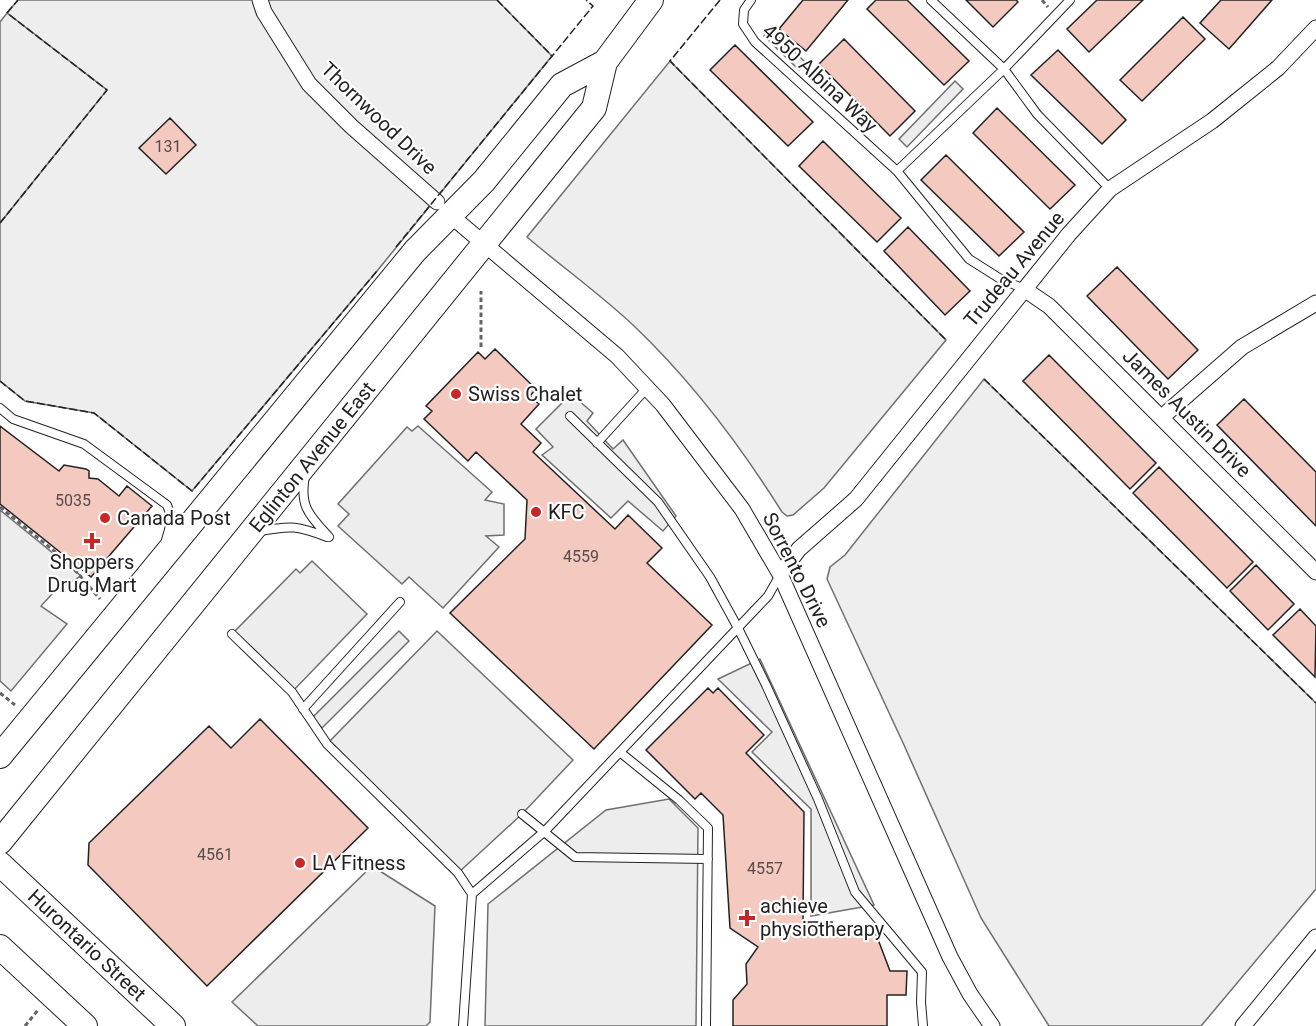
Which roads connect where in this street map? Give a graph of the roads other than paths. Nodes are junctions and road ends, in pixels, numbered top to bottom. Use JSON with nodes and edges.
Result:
{"nodes":[{"id":1,"x":260,"y":0,"type":"edge"},
{"id":2,"x":651,"y":0,"type":"edge"},
{"id":3,"x":751,"y":0,"type":"edge"},
{"id":4,"x":931,"y":0,"type":"edge"},
{"id":5,"x":1070,"y":0,"type":"edge"},
{"id":6,"x":1316,"y":28,"type":"edge"},
{"id":7,"x":605,"y":62,"type":"junction"},
{"id":8,"x":1004,"y":69,"type":"junction"},
{"id":9,"x":897,"y":171,"type":"junction"},
{"id":10,"x":1110,"y":189,"type":"junction"},
{"id":11,"x":443,"y":209,"type":"junction"},
{"id":12,"x":484,"y":244,"type":"junction"},
{"id":13,"x":1024,"y":289,"type":"junction"},
{"id":14,"x":1316,"y":303,"type":"edge"},
{"id":15,"x":648,"y":387,"type":"junction"},
{"id":16,"x":0,"y":408,"type":"edge"},
{"id":17,"x":570,"y":416,"type":"dead end"},
{"id":18,"x":1162,"y":417,"type":"junction"},
{"id":19,"x":597,"y":443,"type":"junction"},
{"id":20,"x":308,"y":461,"type":"junction"},
{"id":21,"x":250,"y":533,"type":"junction"},
{"id":22,"x":160,"y":561,"type":"junction"},
{"id":23,"x":1316,"y":572,"type":"edge"},
{"id":24,"x":780,"y":574,"type":"junction"},
{"id":25,"x":400,"y":602,"type":"dead end"},
{"id":26,"x":738,"y":628,"type":"junction"},
{"id":27,"x":232,"y":634,"type":"dead end"},
{"id":28,"x":50,"y":694,"type":"junction"},
{"id":29,"x":303,"y":709,"type":"junction"},
{"id":30,"x":0,"y":736,"type":"edge"},
{"id":31,"x":621,"y":753,"type":"junction"},
{"id":32,"x":0,"y":756,"type":"edge"},
{"id":33,"x":522,"y":814,"type":"dead end"},
{"id":34,"x":545,"y":831,"type":"junction"},
{"id":35,"x":0,"y":842,"type":"edge"},
{"id":36,"x":708,"y":859,"type":"junction"},
{"id":37,"x":0,"y":864,"type":"edge"},
{"id":38,"x":472,"y":894,"type":"junction"},
{"id":39,"x":1316,"y":937,"type":"edge"},
{"id":40,"x":0,"y":947,"type":"edge"},
{"id":41,"x":0,"y":955,"type":"edge"},
{"id":42,"x":36,"y":981,"type":"junction"},
{"id":43,"x":85,"y":1026,"type":"edge"},
{"id":44,"x":173,"y":1026,"type":"edge"},
{"id":45,"x":463,"y":1026,"type":"edge"},
{"id":46,"x":706,"y":1026,"type":"edge"},
{"id":47,"x":923,"y":1026,"type":"edge"},
{"id":48,"x":992,"y":1026,"type":"edge"},
{"id":49,"x":1243,"y":1026,"type":"edge"}],
"edges":[{"from":1,"to":11,"type":"street","name":"Thornwood Drive"},
{"from":2,"to":7,"type":"main road","name":"Eglinton Avenue East"},
{"from":3,"to":9,"type":"lane","name":"4950 Albina Way"},
{"from":4,"to":8,"type":"lane"},
{"from":5,"to":8,"type":"lane"},
{"from":6,"to":10,"type":"street","name":"Trudeau Avenue"},
{"from":7,"to":11,"type":"main road","name":"Eglinton Avenue East"},
{"from":7,"to":12,"type":"main road","name":"Eglinton Avenue East"},
{"from":8,"to":9,"type":"lane"},
{"from":8,"to":10,"type":"lane"},
{"from":9,"to":13,"type":"lane","name":"4950 Albina Way"},
{"from":10,"to":13,"type":"street","name":"Trudeau Avenue"},
{"from":11,"to":12,"type":"street","name":"Sorrento Drive"},
{"from":11,"to":22,"type":"main road","name":"Eglinton Avenue East"},
{"from":12,"to":15,"type":"street","name":"Sorrento Drive"},
{"from":12,"to":20,"type":"main road","name":"Eglinton Avenue East"},
{"from":13,"to":18,"type":"street","name":"James Austin Drive"},
{"from":13,"to":24,"type":"street","name":"Trudeau Avenue"},
{"from":14,"to":18,"type":"street"},
{"from":15,"to":19,"type":"lane"},
{"from":15,"to":24,"type":"street","name":"Sorrento Drive"},
{"from":16,"to":22,"type":"lane"},
{"from":17,"to":19,"type":"lane"},
{"from":18,"to":23,"type":"street","name":"James Austin Drive"},
{"from":19,"to":26,"type":"lane"},
{"from":20,"to":21,"type":"main road","name":"Eglinton Avenue East"},
{"from":20,"to":21,"type":"lane"},
{"from":21,"to":35,"type":"main road","name":"Eglinton Avenue East"},
{"from":22,"to":28,"type":"main road","name":"Eglinton Avenue East"},
{"from":24,"to":26,"type":"lane"},
{"from":24,"to":48,"type":"street","name":"Sorrento Drive"},
{"from":25,"to":29,"type":"lane"},
{"from":26,"to":31,"type":"lane"},
{"from":26,"to":47,"type":"lane"},
{"from":27,"to":29,"type":"lane"},
{"from":28,"to":30,"type":"main road"},
{"from":28,"to":32,"type":"main road","name":"Eglinton Avenue East"},
{"from":29,"to":38,"type":"lane"},
{"from":31,"to":34,"type":"lane"},
{"from":31,"to":36,"type":"lane"},
{"from":33,"to":34,"type":"lane"},
{"from":34,"to":36,"type":"lane"},
{"from":34,"to":38,"type":"lane"},
{"from":36,"to":46,"type":"lane"},
{"from":37,"to":44,"type":"main road","name":"Hurontario Street"},
{"from":38,"to":45,"type":"lane"},
{"from":39,"to":49,"type":"street"},
{"from":40,"to":42,"type":"main road"},
{"from":41,"to":42,"type":"main road"},
{"from":42,"to":43,"type":"main road"}]}
